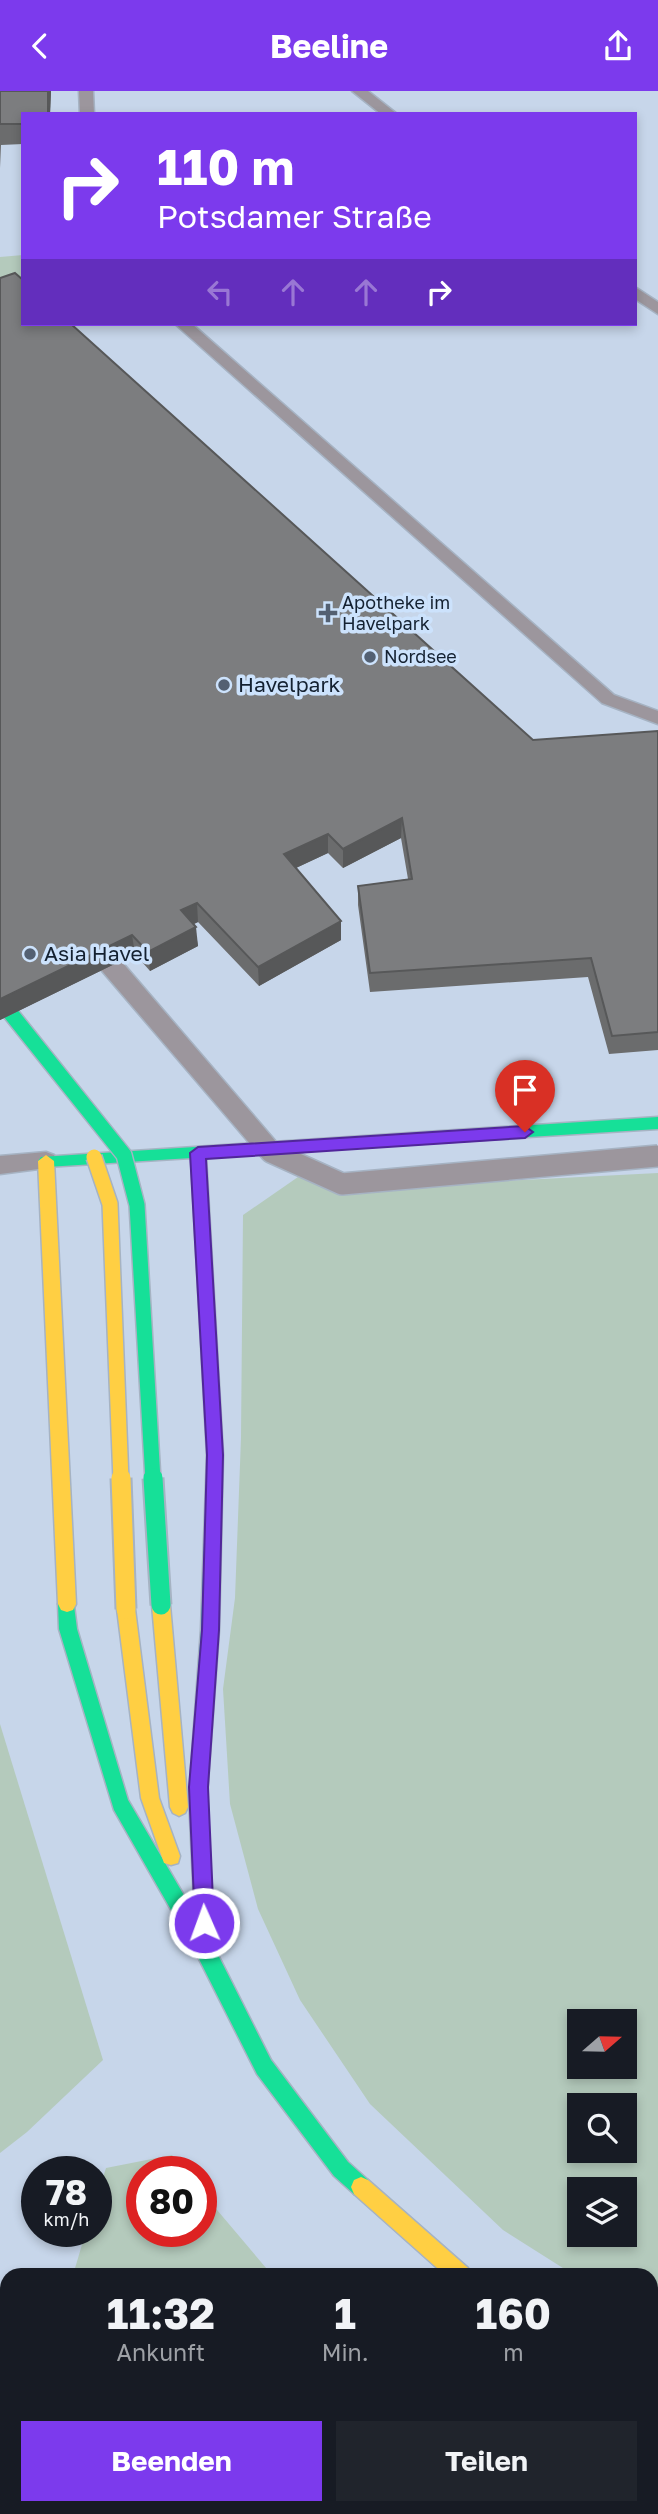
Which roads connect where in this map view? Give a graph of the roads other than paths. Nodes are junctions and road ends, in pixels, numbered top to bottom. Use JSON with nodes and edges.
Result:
{"nodes":[{"id":1,"x":86,"y":91,"type":"edge"},
{"id":2,"x":359,"y":91,"type":"edge"},
{"id":3,"x":87,"y":112,"type":"edge"},
{"id":4,"x":387,"y":112,"type":"edge"},
{"id":5,"x":637,"y":293,"type":"edge"},
{"id":6,"x":658,"y":309,"type":"edge"},
{"id":7,"x":185,"y":326,"type":"edge"},
{"id":8,"x":658,"y":718,"type":"edge"},
{"id":9,"x":80,"y":929,"type":"edge"},
{"id":10,"x":0,"y":1000,"type":"edge"},
{"id":11,"x":658,"y":1123,"type":"edge"},
{"id":12,"x":82,"y":1143,"type":"dead end"},
{"id":13,"x":198,"y":1153,"type":"junction"},
{"id":14,"x":658,"y":1156,"type":"edge"},
{"id":15,"x":46,"y":1161,"type":"junction"},
{"id":16,"x":0,"y":1165,"type":"edge"},
{"id":17,"x":205,"y":1950,"type":"junction"},
{"id":18,"x":453,"y":2268,"type":"edge"}],
"edges":[{"from":1,"to":3,"type":"lane"},
{"from":2,"to":4,"type":"lane"},
{"from":5,"to":6,"type":"lane"},
{"from":7,"to":8,"type":"lane"},
{"from":9,"to":14,"type":"lane","bridge":true},
{"from":10,"to":17,"type":"main road","bridge":true},
{"from":11,"to":13,"type":"main road"},
{"from":12,"to":17,"type":"main road","bridge":true},
{"from":13,"to":15,"type":"main road"},
{"from":13,"to":17,"type":"main road"},
{"from":15,"to":16,"type":"lane"},
{"from":15,"to":17,"type":"main road"},
{"from":17,"to":18,"type":"main road"}]}
